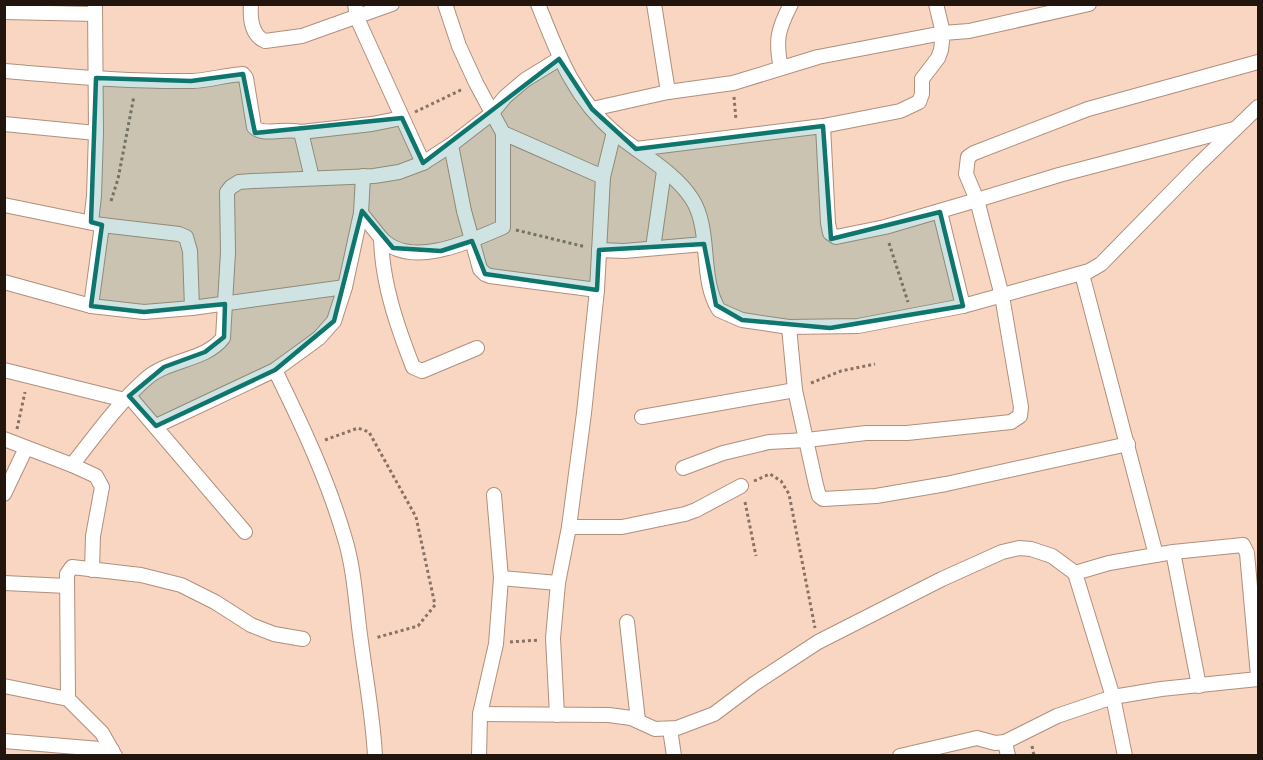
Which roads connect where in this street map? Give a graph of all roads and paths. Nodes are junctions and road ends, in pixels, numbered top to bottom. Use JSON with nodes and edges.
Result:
{"nodes":[{"id":1,"x":251,"y":4,"type":"edge"},
{"id":2,"x":392,"y":4,"type":"edge"},
{"id":3,"x":445,"y":4,"type":"edge"},
{"id":4,"x":538,"y":4,"type":"edge"},
{"id":5,"x":654,"y":4,"type":"edge"},
{"id":6,"x":791,"y":4,"type":"edge"},
{"id":7,"x":936,"y":4,"type":"edge"},
{"id":8,"x":1089,"y":4,"type":"edge"},
{"id":9,"x":95,"y":9,"type":"edge"},
{"id":10,"x":356,"y":11,"type":"edge"},
{"id":11,"x":4,"y":12,"type":"edge"},
{"id":12,"x":943,"y":33,"type":"junction"},
{"id":13,"x":559,"y":59,"type":"junction"},
{"id":14,"x":1258,"y":62,"type":"edge"},
{"id":15,"x":781,"y":68,"type":"junction"},
{"id":16,"x":4,"y":71,"type":"edge"},
{"id":17,"x":96,"y":78,"type":"junction"},
{"id":18,"x":137,"y":80,"type":"junction"},
{"id":19,"x":476,"y":83,"type":"junction"},
{"id":20,"x":733,"y":83,"type":"junction"},
{"id":21,"x":668,"y":92,"type":"junction"},
{"id":22,"x":1258,"y":107,"type":"edge"},
{"id":23,"x":592,"y":109,"type":"junction"},
{"id":24,"x":491,"y":114,"type":"junction"},
{"id":25,"x":402,"y":118,"type":"junction"},
{"id":26,"x":4,"y":124,"type":"edge"},
{"id":27,"x":823,"y":126,"type":"junction"},
{"id":28,"x":1237,"y":128,"type":"junction"},
{"id":29,"x":301,"y":132,"type":"junction"},
{"id":30,"x":614,"y":132,"type":"junction"},
{"id":31,"x":96,"y":133,"type":"junction"},
{"id":32,"x":503,"y":133,"type":"junction"},
{"id":33,"x":738,"y":137,"type":"junction"},
{"id":34,"x":452,"y":145,"type":"junction"},
{"id":35,"x":636,"y":149,"type":"junction"},
{"id":36,"x":423,"y":163,"type":"junction"},
{"id":37,"x":664,"y":171,"type":"junction"},
{"id":38,"x":363,"y":176,"type":"junction"},
{"id":39,"x":603,"y":177,"type":"junction"},
{"id":40,"x":312,"y":178,"type":"junction"},
{"id":41,"x":977,"y":200,"type":"junction"},
{"id":42,"x":4,"y":205,"type":"edge"},
{"id":43,"x":940,"y":212,"type":"junction"},
{"id":44,"x":361,"y":213,"type":"junction"},
{"id":45,"x":96,"y":224,"type":"junction"},
{"id":46,"x":503,"y":226,"type":"junction"},
{"id":47,"x":885,"y":227,"type":"junction"},
{"id":48,"x":381,"y":238,"type":"junction"},
{"id":49,"x":472,"y":240,"type":"junction"},
{"id":50,"x":704,"y":244,"type":"junction"},
{"id":51,"x":652,"y":248,"type":"junction"},
{"id":52,"x":599,"y":250,"type":"junction"},
{"id":53,"x":1082,"y":274,"type":"junction"},
{"id":54,"x":4,"y":282,"type":"edge"},
{"id":55,"x":345,"y":287,"type":"junction"},
{"id":56,"x":597,"y":290,"type":"junction"},
{"id":57,"x":1002,"y":296,"type":"junction"},
{"id":58,"x":225,"y":304,"type":"junction"},
{"id":59,"x":91,"y":306,"type":"junction"},
{"id":60,"x":963,"y":306,"type":"junction"},
{"id":61,"x":192,"y":308,"type":"junction"},
{"id":62,"x":912,"y":315,"type":"junction"},
{"id":63,"x":789,"y":327,"type":"junction"},
{"id":64,"x":477,"y":348,"type":"dead end"},
{"id":65,"x":875,"y":364,"type":"dead end"},
{"id":66,"x":4,"y":370,"type":"edge"},
{"id":67,"x":275,"y":370,"type":"junction"},
{"id":68,"x":28,"y":375,"type":"junction"},
{"id":69,"x":795,"y":390,"type":"junction"},
{"id":70,"x":127,"y":398,"type":"junction"},
{"id":71,"x":642,"y":417,"type":"dead end"},
{"id":72,"x":156,"y":426,"type":"junction"},
{"id":73,"x":807,"y":440,"type":"junction"},
{"id":74,"x":15,"y":443,"type":"edge"},
{"id":75,"x":1128,"y":444,"type":"junction"},
{"id":76,"x":312,"y":445,"type":"junction"},
{"id":77,"x":72,"y":465,"type":"junction"},
{"id":78,"x":683,"y":468,"type":"dead end"},
{"id":79,"x":741,"y":486,"type":"junction"},
{"id":80,"x":4,"y":494,"type":"edge"},
{"id":81,"x":494,"y":495,"type":"dead end"},
{"id":82,"x":568,"y":526,"type":"junction"},
{"id":83,"x":246,"y":532,"type":"dead end"},
{"id":84,"x":1173,"y":552,"type":"junction"},
{"id":85,"x":1156,"y":555,"type":"junction"},
{"id":86,"x":756,"y":556,"type":"dead end"},
{"id":87,"x":92,"y":570,"type":"junction"},
{"id":88,"x":1075,"y":573,"type":"junction"},
{"id":89,"x":501,"y":578,"type":"junction"},
{"id":90,"x":4,"y":583,"type":"edge"},
{"id":91,"x":558,"y":583,"type":"junction"},
{"id":92,"x":67,"y":586,"type":"junction"},
{"id":93,"x":627,"y":622,"type":"dead end"},
{"id":94,"x":553,"y":638,"type":"junction"},
{"id":95,"x":303,"y":639,"type":"dead end"},
{"id":96,"x":361,"y":642,"type":"junction"},
{"id":97,"x":818,"y":642,"type":"junction"},
{"id":98,"x":496,"y":644,"type":"junction"},
{"id":99,"x":1258,"y":677,"type":"edge"},
{"id":100,"x":4,"y":686,"type":"edge"},
{"id":101,"x":1199,"y":686,"type":"junction"},
{"id":102,"x":1113,"y":697,"type":"junction"},
{"id":103,"x":68,"y":699,"type":"junction"},
{"id":104,"x":480,"y":714,"type":"junction"},
{"id":105,"x":557,"y":715,"type":"junction"},
{"id":106,"x":638,"y":721,"type":"junction"},
{"id":107,"x":670,"y":729,"type":"junction"},
{"id":108,"x":4,"y":741,"type":"edge"},
{"id":109,"x":1006,"y":749,"type":"edge"},
{"id":110,"x":114,"y":753,"type":"edge"},
{"id":111,"x":375,"y":756,"type":"edge"},
{"id":112,"x":479,"y":756,"type":"edge"},
{"id":113,"x":674,"y":756,"type":"edge"},
{"id":114,"x":900,"y":756,"type":"edge"},
{"id":115,"x":1125,"y":756,"type":"edge"}],
"edges":[{"from":1,"to":10,"type":"street"},
{"from":2,"to":10,"type":"street"},
{"from":3,"to":19,"type":"street"},
{"from":4,"to":13,"type":"street"},
{"from":5,"to":21,"type":"street"},
{"from":6,"to":15,"type":"street"},
{"from":7,"to":12,"type":"street"},
{"from":8,"to":12,"type":"street"},
{"from":9,"to":11,"type":"street"},
{"from":9,"to":17,"type":"street"},
{"from":10,"to":25,"type":"street"},
{"from":12,"to":15,"type":"street"},
{"from":12,"to":27,"type":"street"},
{"from":13,"to":23,"type":"street"},
{"from":13,"to":24,"type":"street"},
{"from":14,"to":41,"type":"street"},
{"from":15,"to":20,"type":"street"},
{"from":16,"to":17,"type":"street"},
{"from":17,"to":18,"type":"street"},
{"from":17,"to":31,"type":"street"},
{"from":18,"to":29,"type":"street"},
{"from":18,"to":45,"type":"path"},
{"from":19,"to":24,"type":"street"},
{"from":19,"to":25,"type":"path"},
{"from":20,"to":21,"type":"street"},
{"from":20,"to":33,"type":"path"},
{"from":21,"to":23,"type":"street"},
{"from":22,"to":28,"type":"street"},
{"from":23,"to":30,"type":"street"},
{"from":24,"to":32,"type":"street"},
{"from":24,"to":34,"type":"street"},
{"from":25,"to":29,"type":"street"},
{"from":25,"to":36,"type":"street"},
{"from":26,"to":31,"type":"street"},
{"from":27,"to":33,"type":"street"},
{"from":27,"to":47,"type":"street"},
{"from":28,"to":41,"type":"street"},
{"from":28,"to":53,"type":"street"},
{"from":29,"to":40,"type":"street"},
{"from":30,"to":35,"type":"street"},
{"from":30,"to":39,"type":"street"},
{"from":31,"to":45,"type":"street"},
{"from":32,"to":39,"type":"street"},
{"from":32,"to":46,"type":"street"},
{"from":33,"to":35,"type":"street"},
{"from":34,"to":36,"type":"street"},
{"from":34,"to":49,"type":"street"},
{"from":35,"to":37,"type":"street"},
{"from":36,"to":38,"type":"street"},
{"from":37,"to":50,"type":"street"},
{"from":37,"to":51,"type":"street"},
{"from":38,"to":40,"type":"street"},
{"from":38,"to":44,"type":"street"},
{"from":39,"to":52,"type":"street"},
{"from":40,"to":58,"type":"street"},
{"from":41,"to":43,"type":"street"},
{"from":41,"to":57,"type":"street"},
{"from":42,"to":45,"type":"street"},
{"from":43,"to":47,"type":"street"},
{"from":43,"to":60,"type":"street"},
{"from":44,"to":48,"type":"street"},
{"from":44,"to":55,"type":"street"},
{"from":45,"to":59,"type":"street"},
{"from":45,"to":61,"type":"street"},
{"from":46,"to":49,"type":"street"},
{"from":46,"to":52,"type":"path"},
{"from":47,"to":62,"type":"path"},
{"from":48,"to":49,"type":"street"},
{"from":48,"to":64,"type":"street"},
{"from":49,"to":56,"type":"street"},
{"from":50,"to":51,"type":"street"},
{"from":50,"to":63,"type":"street"},
{"from":51,"to":52,"type":"street"},
{"from":52,"to":56,"type":"street"},
{"from":53,"to":57,"type":"street"},
{"from":53,"to":75,"type":"street"},
{"from":54,"to":59,"type":"street"},
{"from":55,"to":58,"type":"street"},
{"from":55,"to":67,"type":"street"},
{"from":56,"to":82,"type":"street"},
{"from":57,"to":60,"type":"street"},
{"from":57,"to":73,"type":"street"},
{"from":58,"to":61,"type":"street"},
{"from":58,"to":70,"type":"street"},
{"from":59,"to":61,"type":"street"},
{"from":60,"to":62,"type":"street"},
{"from":62,"to":63,"type":"street"},
{"from":63,"to":69,"type":"street"},
{"from":65,"to":69,"type":"path"},
{"from":66,"to":68,"type":"street"},
{"from":67,"to":72,"type":"street"},
{"from":67,"to":76,"type":"street"},
{"from":68,"to":70,"type":"street"},
{"from":68,"to":74,"type":"path"},
{"from":69,"to":71,"type":"street"},
{"from":69,"to":73,"type":"street"},
{"from":70,"to":72,"type":"street"},
{"from":70,"to":77,"type":"street"},
{"from":72,"to":83,"type":"street"},
{"from":73,"to":75,"type":"street"},
{"from":73,"to":78,"type":"street"},
{"from":74,"to":77,"type":"street"},
{"from":74,"to":80,"type":"street"},
{"from":75,"to":85,"type":"street"},
{"from":76,"to":96,"type":"street"},
{"from":76,"to":96,"type":"path"},
{"from":77,"to":87,"type":"street"},
{"from":79,"to":82,"type":"street"},
{"from":79,"to":86,"type":"path"},
{"from":79,"to":97,"type":"path"},
{"from":81,"to":89,"type":"street"},
{"from":82,"to":91,"type":"street"},
{"from":84,"to":85,"type":"street"},
{"from":84,"to":99,"type":"street"},
{"from":84,"to":101,"type":"street"},
{"from":85,"to":88,"type":"street"},
{"from":87,"to":92,"type":"street"},
{"from":87,"to":95,"type":"street"},
{"from":88,"to":97,"type":"street"},
{"from":88,"to":102,"type":"street"},
{"from":89,"to":91,"type":"street"},
{"from":89,"to":98,"type":"street"},
{"from":90,"to":92,"type":"street"},
{"from":91,"to":94,"type":"street"},
{"from":92,"to":103,"type":"street"},
{"from":93,"to":106,"type":"street"},
{"from":94,"to":98,"type":"path"},
{"from":94,"to":105,"type":"street"},
{"from":96,"to":111,"type":"street"},
{"from":97,"to":107,"type":"street"},
{"from":98,"to":104,"type":"street"},
{"from":99,"to":101,"type":"street"},
{"from":100,"to":103,"type":"street"},
{"from":101,"to":102,"type":"street"},
{"from":102,"to":109,"type":"street"},
{"from":102,"to":115,"type":"street"},
{"from":103,"to":110,"type":"street"},
{"from":104,"to":105,"type":"street"},
{"from":104,"to":112,"type":"street"},
{"from":105,"to":106,"type":"street"},
{"from":106,"to":107,"type":"street"},
{"from":107,"to":113,"type":"street"},
{"from":108,"to":110,"type":"street"},
{"from":109,"to":114,"type":"street"}]}
